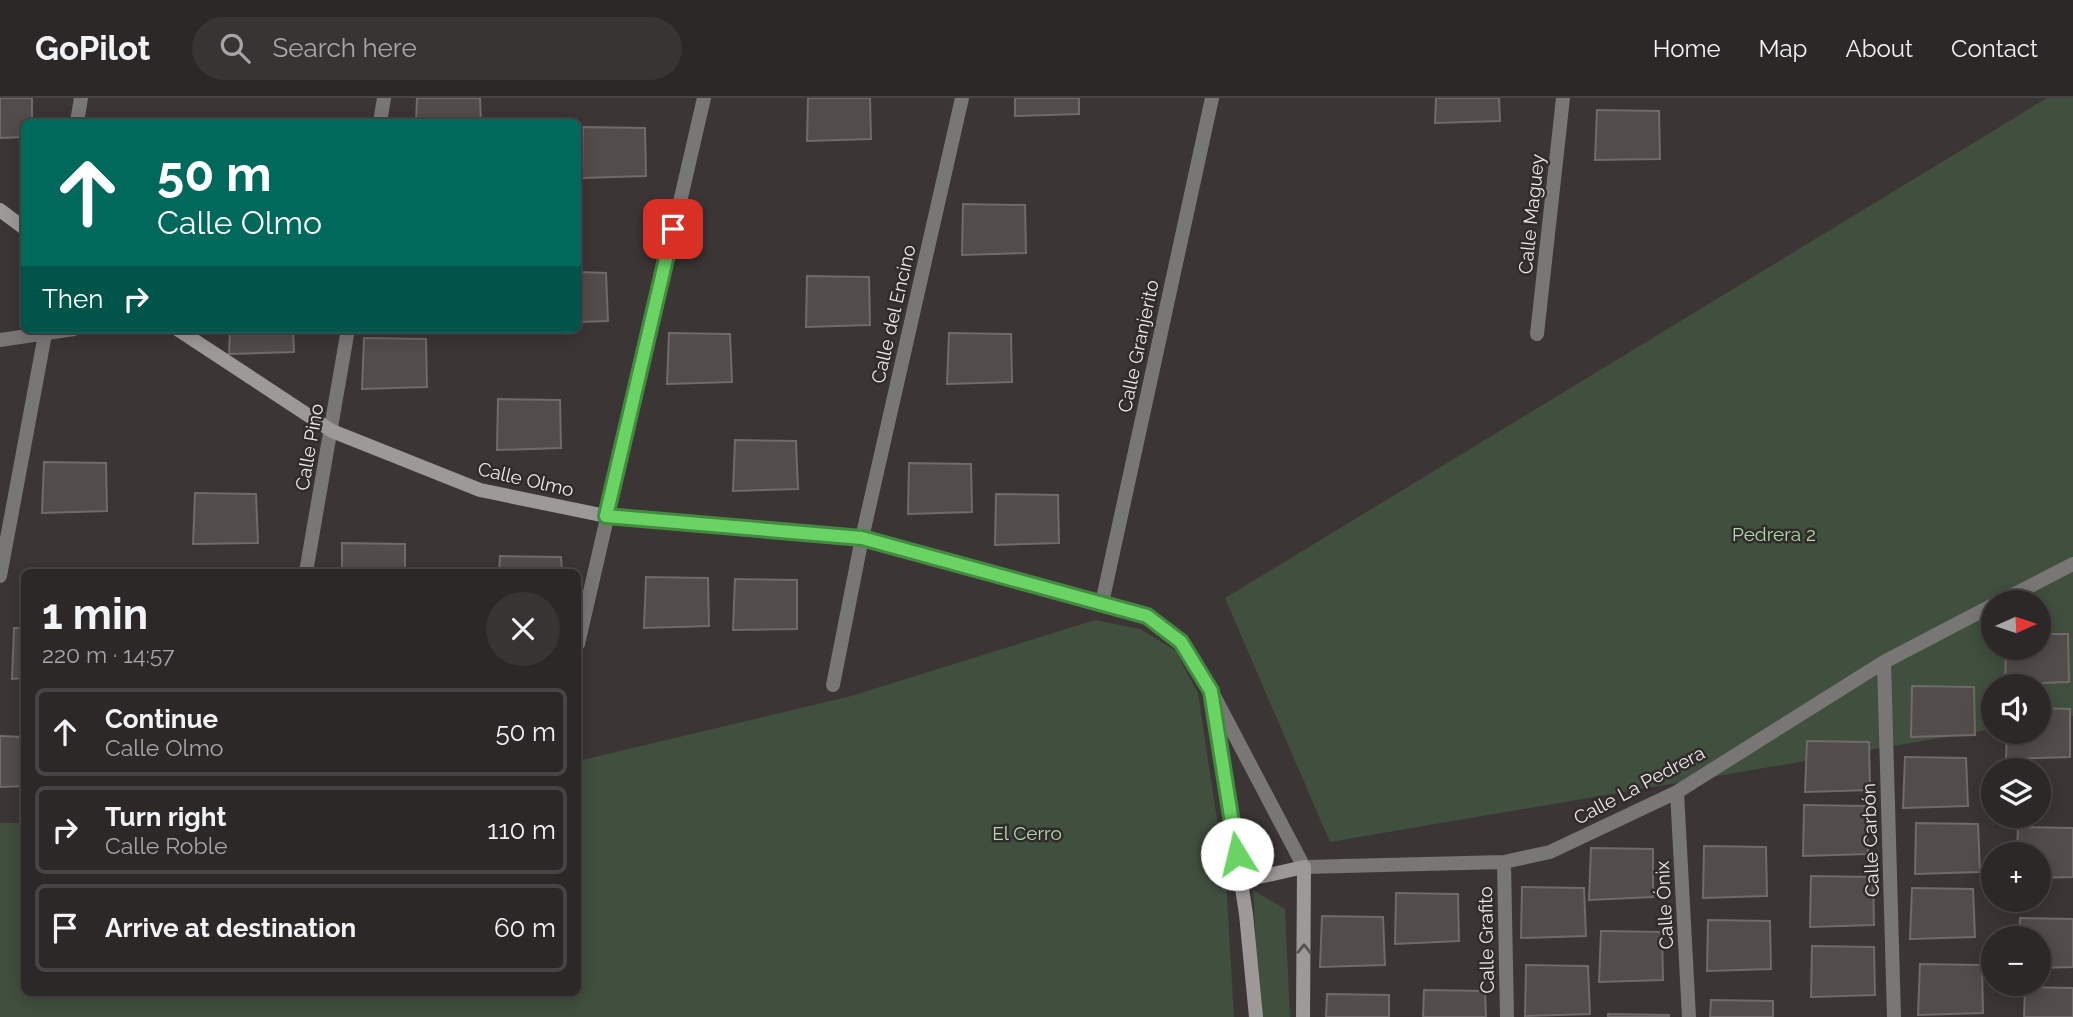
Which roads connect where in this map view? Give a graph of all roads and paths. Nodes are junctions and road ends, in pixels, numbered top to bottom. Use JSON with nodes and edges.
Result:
{"nodes":[{"id":1,"x":81,"y":98,"type":"edge"},
{"id":2,"x":384,"y":98,"type":"edge"},
{"id":3,"x":704,"y":98,"type":"edge"},
{"id":4,"x":962,"y":98,"type":"edge"},
{"id":5,"x":1212,"y":98,"type":"edge"},
{"id":6,"x":1563,"y":98,"type":"edge"},
{"id":7,"x":78,"y":119,"type":"edge"},
{"id":8,"x":380,"y":119,"type":"edge"},
{"id":9,"x":0,"y":210,"type":"edge"},
{"id":10,"x":21,"y":226,"type":"edge"},
{"id":11,"x":36,"y":333,"type":"edge"},
{"id":12,"x":46,"y":333,"type":"edge"},
{"id":13,"x":183,"y":333,"type":"edge"},
{"id":14,"x":347,"y":333,"type":"edge"},
{"id":15,"x":1537,"y":334,"type":"dead end"},
{"id":16,"x":0,"y":340,"type":"edge"},
{"id":17,"x":331,"y":431,"type":"junction"},
{"id":18,"x":606,"y":516,"type":"junction"},
{"id":19,"x":862,"y":538,"type":"junction"},
{"id":20,"x":2073,"y":564,"type":"edge"},
{"id":21,"x":307,"y":569,"type":"edge"},
{"id":22,"x":0,"y":576,"type":"edge"},
{"id":23,"x":2022,"y":590,"type":"edge"},
{"id":24,"x":1102,"y":603,"type":"junction"},
{"id":25,"x":1981,"y":611,"type":"edge"},
{"id":26,"x":581,"y":630,"type":"edge"},
{"id":27,"x":1884,"y":662,"type":"junction"},
{"id":28,"x":833,"y":685,"type":"dead end"},
{"id":29,"x":1211,"y":691,"type":"junction"},
{"id":30,"x":1677,"y":792,"type":"junction"},
{"id":31,"x":1504,"y":862,"type":"junction"},
{"id":32,"x":1304,"y":867,"type":"junction"},
{"id":33,"x":1241,"y":881,"type":"junction"},
{"id":34,"x":1256,"y":1017,"type":"edge"},
{"id":35,"x":1303,"y":1017,"type":"edge"},
{"id":36,"x":1507,"y":1017,"type":"edge"},
{"id":37,"x":1689,"y":1017,"type":"edge"},
{"id":38,"x":1894,"y":1017,"type":"edge"}],
"edges":[{"from":1,"to":7,"type":"street"},
{"from":2,"to":8,"type":"street"},
{"from":3,"to":18,"type":"street"},
{"from":4,"to":19,"type":"street","name":"Calle del Encino"},
{"from":5,"to":24,"type":"street","name":"Calle Granjerito"},
{"from":6,"to":15,"type":"street","name":"Calle Maguey"},
{"from":9,"to":10,"type":"main road"},
{"from":11,"to":16,"type":"street"},
{"from":12,"to":22,"type":"street"},
{"from":13,"to":17,"type":"main road","name":"Calle Olmo"},
{"from":14,"to":17,"type":"street","name":"Calle Pino"},
{"from":17,"to":18,"type":"main road","name":"Calle Olmo"},
{"from":17,"to":21,"type":"street","name":"Calle Pino"},
{"from":18,"to":19,"type":"main road","name":"Calle Olmo"},
{"from":18,"to":26,"type":"street"},
{"from":19,"to":24,"type":"main road","name":"Calle Olmo"},
{"from":19,"to":28,"type":"street","name":"Calle del Encino"},
{"from":20,"to":23,"type":"street"},
{"from":24,"to":29,"type":"main road","name":"Calle Olmo"},
{"from":25,"to":27,"type":"street","name":"Calle La Pedrera"},
{"from":27,"to":30,"type":"street","name":"Calle La Pedrera"},
{"from":27,"to":38,"type":"street","name":"Calle Carbón"},
{"from":29,"to":32,"type":"street"},
{"from":29,"to":33,"type":"main road"},
{"from":30,"to":31,"type":"street","name":"Calle La Pedrera"},
{"from":30,"to":37,"type":"street","name":"Calle Ónix"},
{"from":31,"to":32,"type":"street","name":"Calle La Pedrera"},
{"from":31,"to":36,"type":"street","name":"Calle Grafito"},
{"from":32,"to":33,"type":"main road","name":"Calle La Pedrera"},
{"from":35,"to":32,"type":"main road","one_way":true},
{"from":33,"to":34,"type":"main road"}]}
